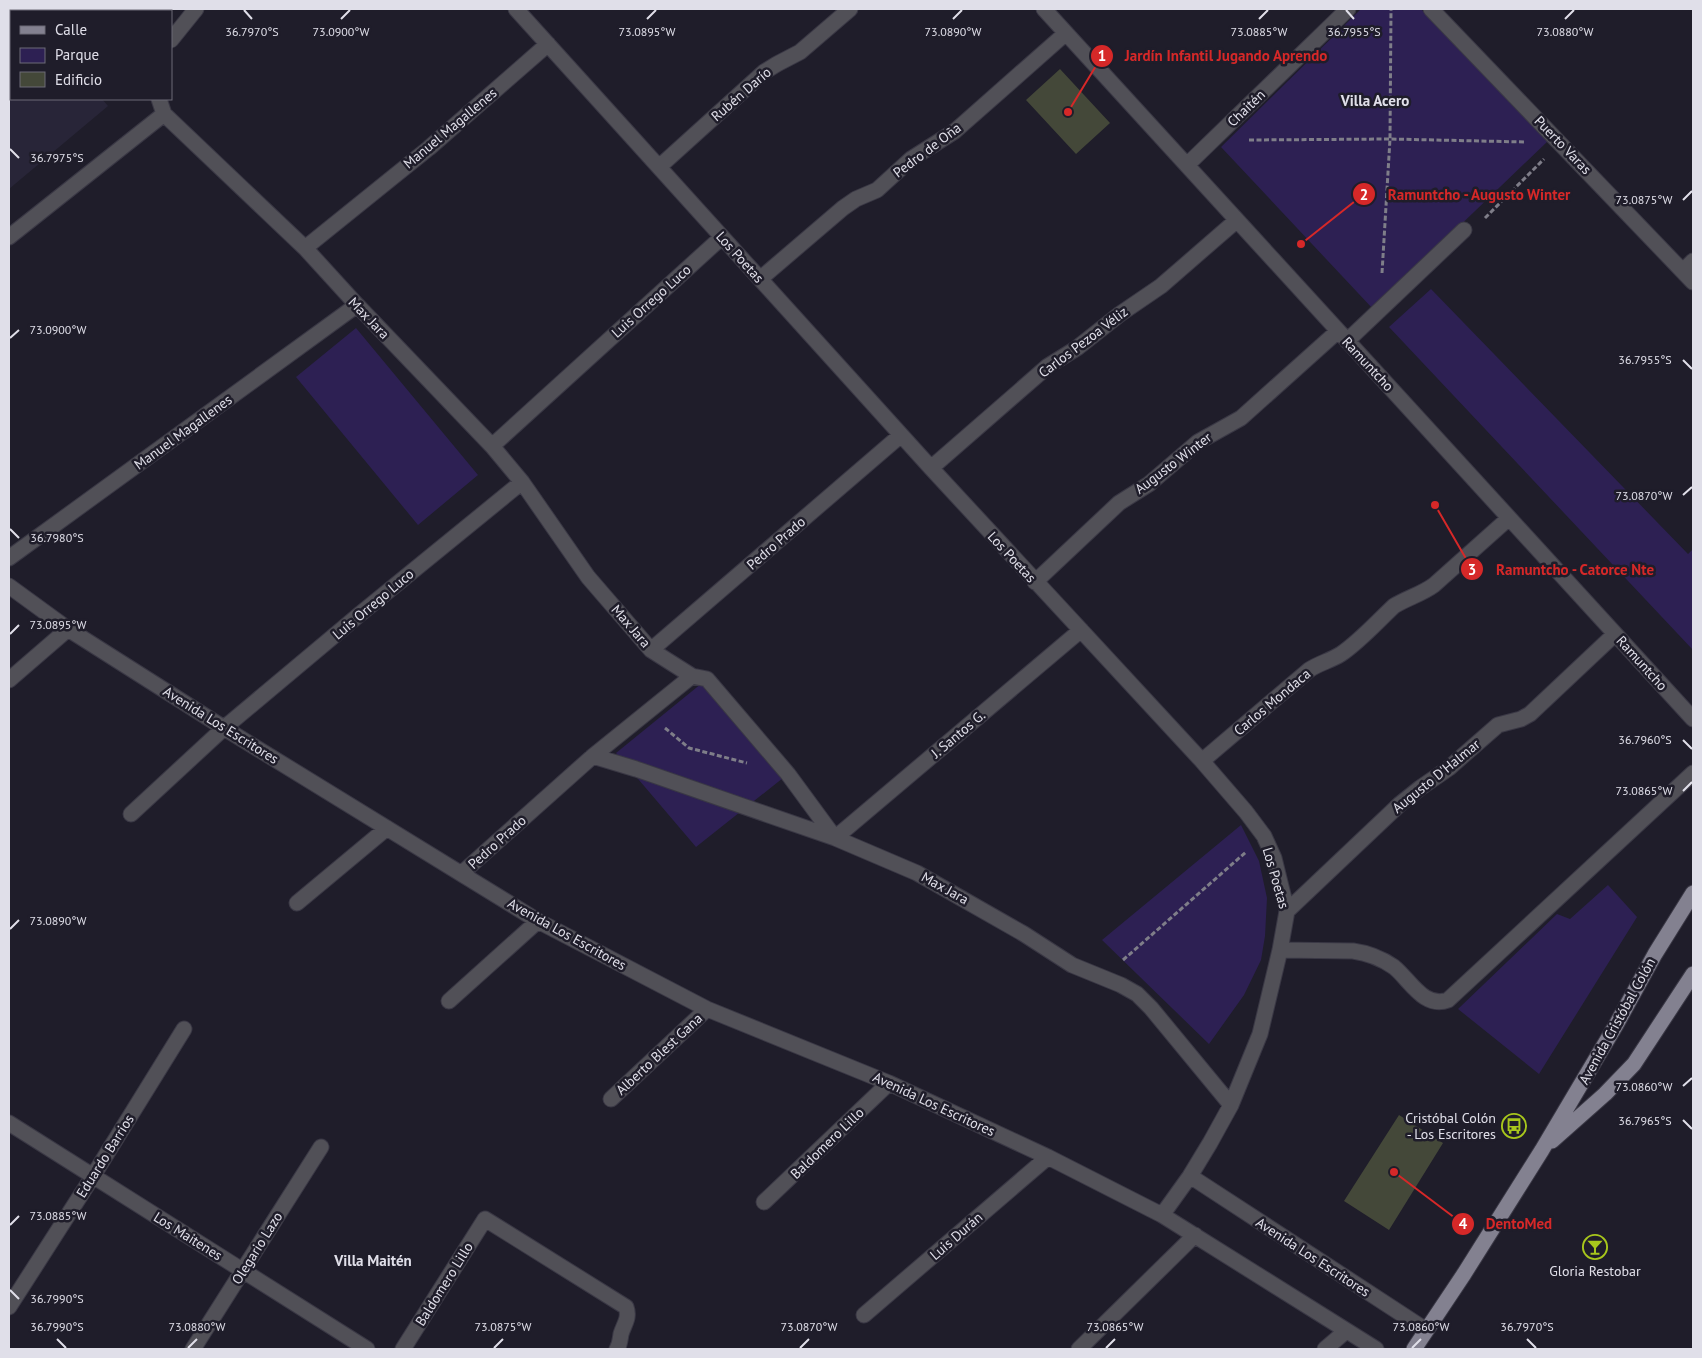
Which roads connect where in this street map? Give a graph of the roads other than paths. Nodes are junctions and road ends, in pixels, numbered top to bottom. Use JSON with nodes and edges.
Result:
{"nodes":[{"id":1,"x":196,"y":9,"type":"edge"},
{"id":2,"x":516,"y":9,"type":"edge"},
{"id":3,"x":850,"y":9,"type":"edge"},
{"id":4,"x":1044,"y":9,"type":"edge"},
{"id":5,"x":1348,"y":9,"type":"edge"},
{"id":6,"x":1431,"y":9,"type":"edge"},
{"id":7,"x":1066,"y":33,"type":"junction"},
{"id":8,"x":172,"y":39,"type":"edge"},
{"id":9,"x":548,"y":44,"type":"junction"},
{"id":10,"x":160,"y":100,"type":"edge"},
{"id":11,"x":164,"y":114,"type":"junction"},
{"id":12,"x":1187,"y":165,"type":"junction"},
{"id":13,"x":659,"y":167,"type":"junction"},
{"id":14,"x":1237,"y":220,"type":"junction"},
{"id":15,"x":1464,"y":230,"type":"dead end"},
{"id":16,"x":722,"y":236,"type":"junction"},
{"id":17,"x":9,"y":237,"type":"edge"},
{"id":18,"x":304,"y":248,"type":"junction"},
{"id":19,"x":1690,"y":271,"type":"edge"},
{"id":20,"x":760,"y":279,"type":"junction"},
{"id":21,"x":357,"y":305,"type":"junction"},
{"id":22,"x":1343,"y":336,"type":"junction"},
{"id":23,"x":901,"y":435,"type":"junction"},
{"id":24,"x":492,"y":446,"type":"junction"},
{"id":25,"x":930,"y":468,"type":"junction"},
{"id":26,"x":522,"y":482,"type":"junction"},
{"id":27,"x":1509,"y":518,"type":"junction"},
{"id":28,"x":9,"y":558,"type":"edge"},
{"id":29,"x":1035,"y":582,"type":"junction"},
{"id":30,"x":9,"y":586,"type":"edge"},
{"id":31,"x":68,"y":629,"type":"junction"},
{"id":32,"x":1081,"y":630,"type":"junction"},
{"id":33,"x":1615,"y":634,"type":"junction"},
{"id":34,"x":651,"y":650,"type":"junction"},
{"id":35,"x":692,"y":676,"type":"junction"},
{"id":36,"x":9,"y":680,"type":"edge"},
{"id":37,"x":1693,"y":719,"type":"edge"},
{"id":38,"x":224,"y":728,"type":"junction"},
{"id":39,"x":593,"y":756,"type":"junction"},
{"id":40,"x":1202,"y":761,"type":"junction"},
{"id":41,"x":1693,"y":773,"type":"edge"},
{"id":42,"x":131,"y":814,"type":"dead end"},
{"id":43,"x":387,"y":828,"type":"junction"},
{"id":44,"x":835,"y":838,"type":"junction"},
{"id":45,"x":462,"y":873,"type":"junction"},
{"id":46,"x":1693,"y":893,"type":"edge"},
{"id":47,"x":297,"y":903,"type":"dead end"},
{"id":48,"x":1287,"y":911,"type":"junction"},
{"id":49,"x":538,"y":921,"type":"junction"},
{"id":50,"x":1280,"y":950,"type":"junction"},
{"id":51,"x":1693,"y":974,"type":"edge"},
{"id":52,"x":448,"y":1002,"type":"dead end"},
{"id":53,"x":707,"y":1008,"type":"junction"},
{"id":54,"x":184,"y":1028,"type":"dead end"},
{"id":55,"x":889,"y":1083,"type":"junction"},
{"id":56,"x":611,"y":1099,"type":"dead end"},
{"id":57,"x":1231,"y":1105,"type":"junction"},
{"id":58,"x":9,"y":1123,"type":"edge"},
{"id":59,"x":321,"y":1148,"type":"dead end"},
{"id":60,"x":1542,"y":1150,"type":"junction"},
{"id":61,"x":1048,"y":1157,"type":"junction"},
{"id":62,"x":93,"y":1176,"type":"junction"},
{"id":63,"x":1190,"y":1176,"type":"junction"},
{"id":64,"x":764,"y":1202,"type":"dead end"},
{"id":65,"x":1162,"y":1215,"type":"junction"},
{"id":66,"x":1195,"y":1235,"type":"junction"},
{"id":67,"x":243,"y":1271,"type":"junction"},
{"id":68,"x":9,"y":1308,"type":"edge"},
{"id":69,"x":864,"y":1315,"type":"dead end"},
{"id":70,"x":1426,"y":1330,"type":"junction"},
{"id":71,"x":1346,"y":1331,"type":"junction"},
{"id":72,"x":619,"y":1346,"type":"edge"},
{"id":73,"x":192,"y":1349,"type":"edge"},
{"id":74,"x":367,"y":1349,"type":"edge"},
{"id":75,"x":403,"y":1349,"type":"edge"},
{"id":76,"x":1079,"y":1349,"type":"edge"},
{"id":77,"x":1325,"y":1349,"type":"edge"},
{"id":78,"x":1376,"y":1349,"type":"edge"},
{"id":79,"x":1414,"y":1349,"type":"edge"}],
"edges":[{"from":1,"to":8,"type":"street"},
{"from":2,"to":9,"type":"street","name":"Los Poetas"},
{"from":3,"to":13,"type":"street","name":"Rubén Darío"},
{"from":4,"to":7,"type":"street","name":"Ramuntcho"},
{"from":5,"to":12,"type":"street","name":"Chaitén"},
{"from":6,"to":19,"type":"street","name":"Puerto Varas"},
{"from":7,"to":12,"type":"street","name":"Ramuntcho"},
{"from":7,"to":20,"type":"street","name":"Pedro de Oña"},
{"from":9,"to":13,"type":"street","name":"Los Poetas"},
{"from":9,"to":18,"type":"street","name":"Manuel Magallenes"},
{"from":10,"to":11,"type":"street"},
{"from":11,"to":17,"type":"street"},
{"from":11,"to":18,"type":"street","name":"Max Jara"},
{"from":12,"to":14,"type":"street","name":"Ramuntcho"},
{"from":13,"to":16,"type":"street","name":"Los Poetas"},
{"from":14,"to":22,"type":"street","name":"Ramuntcho"},
{"from":14,"to":25,"type":"street","name":"Carlos Pezoa Véliz"},
{"from":15,"to":22,"type":"street","name":"Augusto Winter"},
{"from":16,"to":20,"type":"street","name":"Los Poetas"},
{"from":16,"to":24,"type":"street","name":"Luis Orrego Luco"},
{"from":18,"to":21,"type":"street","name":"Max Jara"},
{"from":20,"to":23,"type":"street","name":"Los Poetas"},
{"from":21,"to":24,"type":"street","name":"Max Jara"},
{"from":21,"to":28,"type":"street","name":"Manuel Magallenes"},
{"from":22,"to":27,"type":"street","name":"Ramuntcho"},
{"from":22,"to":29,"type":"street","name":"Augusto Winter"},
{"from":23,"to":25,"type":"street","name":"Los Poetas"},
{"from":23,"to":34,"type":"street","name":"Pedro Prado"},
{"from":24,"to":26,"type":"street","name":"Max Jara"},
{"from":25,"to":29,"type":"street","name":"Los Poetas"},
{"from":26,"to":34,"type":"street","name":"Max Jara"},
{"from":26,"to":38,"type":"street","name":"Luis Orrego Luco"},
{"from":27,"to":33,"type":"street","name":"Ramuntcho"},
{"from":27,"to":40,"type":"street","name":"Carlos Mondaca"},
{"from":29,"to":32,"type":"street","name":"Los Poetas"},
{"from":30,"to":31,"type":"street","name":"Avenida Los Escritores"},
{"from":31,"to":36,"type":"street"},
{"from":31,"to":38,"type":"street","name":"Avenida Los Escritores"},
{"from":32,"to":40,"type":"street","name":"Los Poetas"},
{"from":32,"to":44,"type":"street","name":"J. Santos G."},
{"from":33,"to":37,"type":"street","name":"Ramuntcho"},
{"from":33,"to":48,"type":"street","name":"Augusto D'Halmar"},
{"from":34,"to":35,"type":"street","name":"Max Jara"},
{"from":35,"to":39,"type":"street","name":"Pedro Prado"},
{"from":35,"to":44,"type":"street","name":"Max Jara"},
{"from":38,"to":42,"type":"street","name":"Luis Orrego Luco"},
{"from":38,"to":43,"type":"street","name":"Avenida Los Escritores"},
{"from":39,"to":44,"type":"street"},
{"from":39,"to":45,"type":"street","name":"Pedro Prado"},
{"from":40,"to":48,"type":"street","name":"Los Poetas"},
{"from":41,"to":50,"type":"street"},
{"from":43,"to":45,"type":"street","name":"Avenida Los Escritores"},
{"from":43,"to":47,"type":"street"},
{"from":44,"to":57,"type":"street","name":"Max Jara"},
{"from":45,"to":49,"type":"street","name":"Avenida Los Escritores"},
{"from":46,"to":60,"type":"main road","name":"Avenida Cristóbal Colón"},
{"from":48,"to":50,"type":"street","name":"Los Poetas"},
{"from":49,"to":52,"type":"street"},
{"from":49,"to":53,"type":"street","name":"Avenida Los Escritores"},
{"from":50,"to":57,"type":"street","name":"Los Poetas"},
{"from":51,"to":60,"type":"main road","name":"Avenida Cristóbal Colón"},
{"from":53,"to":55,"type":"street","name":"Avenida Los Escritores"},
{"from":53,"to":56,"type":"street","name":"Alberto Blest Gana"},
{"from":54,"to":62,"type":"street","name":"Eduardo Barrios"},
{"from":55,"to":61,"type":"street","name":"Avenida Los Escritores"},
{"from":55,"to":64,"type":"street","name":"Baldomero Lillo"},
{"from":57,"to":63,"type":"street","name":"Los Poetas"},
{"from":58,"to":62,"type":"street","name":"Los Maitenes"},
{"from":59,"to":67,"type":"street","name":"Olegario Lazo"},
{"from":60,"to":70,"type":"main road","name":"Avenida Cristóbal Colón"},
{"from":61,"to":65,"type":"street","name":"Avenida Los Escritores"},
{"from":61,"to":69,"type":"street","name":"Luis Durán"},
{"from":62,"to":67,"type":"street","name":"Los Maitenes"},
{"from":62,"to":68,"type":"street","name":"Eduardo Barrios"},
{"from":63,"to":65,"type":"street"},
{"from":63,"to":70,"type":"street","name":"Avenida Los Escritores"},
{"from":65,"to":66,"type":"street","name":"Avenida Los Escritores"},
{"from":66,"to":71,"type":"street","name":"Avenida Los Escritores"},
{"from":66,"to":76,"type":"street"},
{"from":67,"to":73,"type":"street","name":"Olegario Lazo"},
{"from":67,"to":74,"type":"street","name":"Los Maitenes"},
{"from":70,"to":79,"type":"main road","name":"Avenida Cristóbal Colón"},
{"from":71,"to":77,"type":"street"},
{"from":71,"to":78,"type":"street","name":"Avenida Los Escritores"},
{"from":72,"to":75,"type":"street","name":"Baldomero Lillo"}]}
